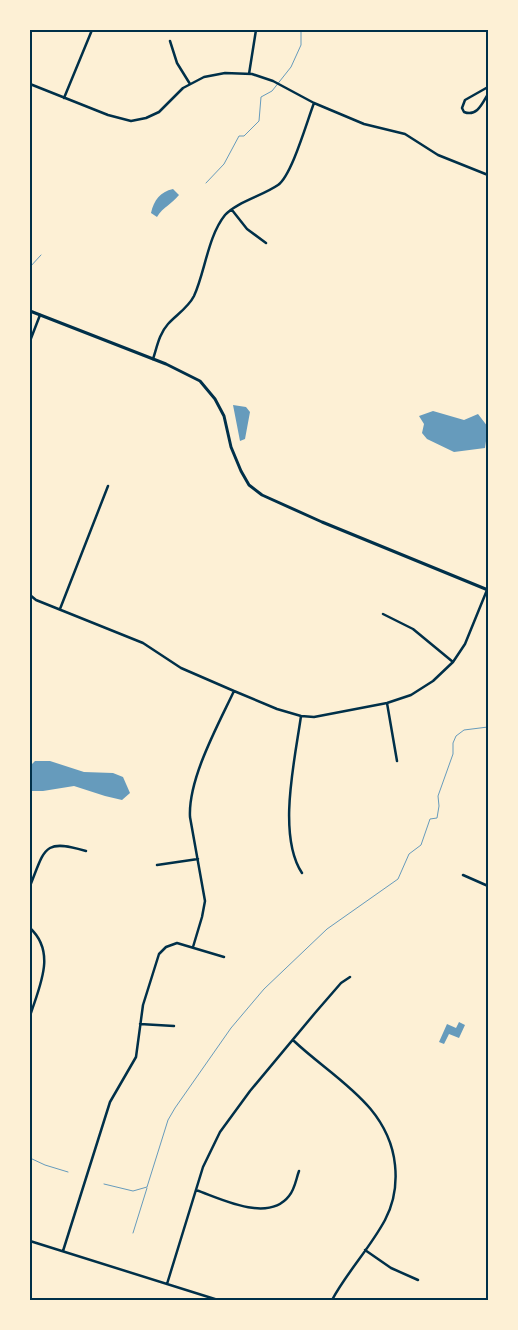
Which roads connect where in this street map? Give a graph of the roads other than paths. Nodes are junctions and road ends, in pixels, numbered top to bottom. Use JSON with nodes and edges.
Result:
{"nodes":[{"id":1,"x":92,"y":30,"type":"edge"},
{"id":2,"x":256,"y":30,"type":"edge"},
{"id":3,"x":170,"y":41,"type":"dead end"},
{"id":4,"x":249,"y":74,"type":"junction"},
{"id":5,"x":30,"y":84,"type":"edge"},
{"id":6,"x":190,"y":84,"type":"junction"},
{"id":7,"x":488,"y":87,"type":"edge"},
{"id":8,"x":488,"y":94,"type":"edge"},
{"id":9,"x":64,"y":98,"type":"junction"},
{"id":10,"x":314,"y":103,"type":"junction"},
{"id":11,"x":488,"y":175,"type":"edge"},
{"id":12,"x":232,"y":210,"type":"junction"},
{"id":13,"x":266,"y":243,"type":"dead end"},
{"id":14,"x":30,"y":311,"type":"edge"},
{"id":15,"x":40,"y":315,"type":"junction"},
{"id":16,"x":30,"y":340,"type":"edge"},
{"id":17,"x":154,"y":359,"type":"junction"},
{"id":18,"x":108,"y":486,"type":"dead end"},
{"id":19,"x":487,"y":590,"type":"edge"},
{"id":20,"x":30,"y":595,"type":"edge"},
{"id":21,"x":60,"y":609,"type":"junction"},
{"id":22,"x":383,"y":614,"type":"dead end"},
{"id":23,"x":453,"y":662,"type":"junction"},
{"id":24,"x":234,"y":691,"type":"junction"},
{"id":25,"x":387,"y":703,"type":"junction"},
{"id":26,"x":300,"y":716,"type":"junction"},
{"id":27,"x":397,"y":761,"type":"dead end"},
{"id":28,"x":86,"y":851,"type":"dead end"},
{"id":29,"x":198,"y":859,"type":"junction"},
{"id":30,"x":157,"y":865,"type":"dead end"},
{"id":31,"x":302,"y":873,"type":"dead end"},
{"id":32,"x":463,"y":875,"type":"dead end"},
{"id":33,"x":30,"y":886,"type":"edge"},
{"id":34,"x":488,"y":886,"type":"edge"},
{"id":35,"x":30,"y":928,"type":"edge"},
{"id":36,"x":192,"y":947,"type":"junction"},
{"id":37,"x":224,"y":957,"type":"dead end"},
{"id":38,"x":350,"y":977,"type":"dead end"},
{"id":39,"x":30,"y":1016,"type":"edge"},
{"id":40,"x":140,"y":1024,"type":"junction"},
{"id":41,"x":174,"y":1026,"type":"dead end"},
{"id":42,"x":293,"y":1040,"type":"junction"},
{"id":43,"x":299,"y":1171,"type":"dead end"},
{"id":44,"x":196,"y":1190,"type":"junction"},
{"id":45,"x":30,"y":1241,"type":"edge"},
{"id":46,"x":365,"y":1250,"type":"junction"},
{"id":47,"x":63,"y":1251,"type":"junction"},
{"id":48,"x":418,"y":1280,"type":"dead end"},
{"id":49,"x":167,"y":1284,"type":"junction"},
{"id":50,"x":218,"y":1300,"type":"edge"},
{"id":51,"x":332,"y":1300,"type":"edge"}],
"edges":[{"from":1,"to":9,"type":"street"},
{"from":2,"to":4,"type":"street"},
{"from":3,"to":6,"type":"street"},
{"from":4,"to":6,"type":"street"},
{"from":4,"to":10,"type":"street"},
{"from":5,"to":9,"type":"street"},
{"from":6,"to":9,"type":"street"},
{"from":7,"to":8,"type":"street"},
{"from":10,"to":11,"type":"street"},
{"from":10,"to":12,"type":"street"},
{"from":12,"to":13,"type":"street"},
{"from":12,"to":17,"type":"street"},
{"from":14,"to":15,"type":"street"},
{"from":15,"to":16,"type":"street"},
{"from":15,"to":17,"type":"street"},
{"from":17,"to":19,"type":"street"},
{"from":18,"to":21,"type":"street"},
{"from":19,"to":23,"type":"street"},
{"from":20,"to":21,"type":"street"},
{"from":21,"to":24,"type":"street"},
{"from":22,"to":23,"type":"street"},
{"from":23,"to":25,"type":"street"},
{"from":24,"to":26,"type":"street"},
{"from":24,"to":29,"type":"street"},
{"from":25,"to":26,"type":"street"},
{"from":25,"to":27,"type":"street"},
{"from":26,"to":31,"type":"street"},
{"from":28,"to":33,"type":"street"},
{"from":29,"to":30,"type":"street"},
{"from":29,"to":36,"type":"street"},
{"from":32,"to":34,"type":"street"},
{"from":35,"to":39,"type":"street"},
{"from":36,"to":37,"type":"street"},
{"from":36,"to":40,"type":"street"},
{"from":38,"to":42,"type":"street"},
{"from":40,"to":41,"type":"street"},
{"from":40,"to":47,"type":"street"},
{"from":42,"to":44,"type":"street"},
{"from":42,"to":46,"type":"street"},
{"from":43,"to":44,"type":"street"},
{"from":44,"to":49,"type":"street"},
{"from":45,"to":47,"type":"street"},
{"from":46,"to":48,"type":"street"},
{"from":46,"to":51,"type":"street"},
{"from":47,"to":49,"type":"street"},
{"from":49,"to":50,"type":"street"}]}
